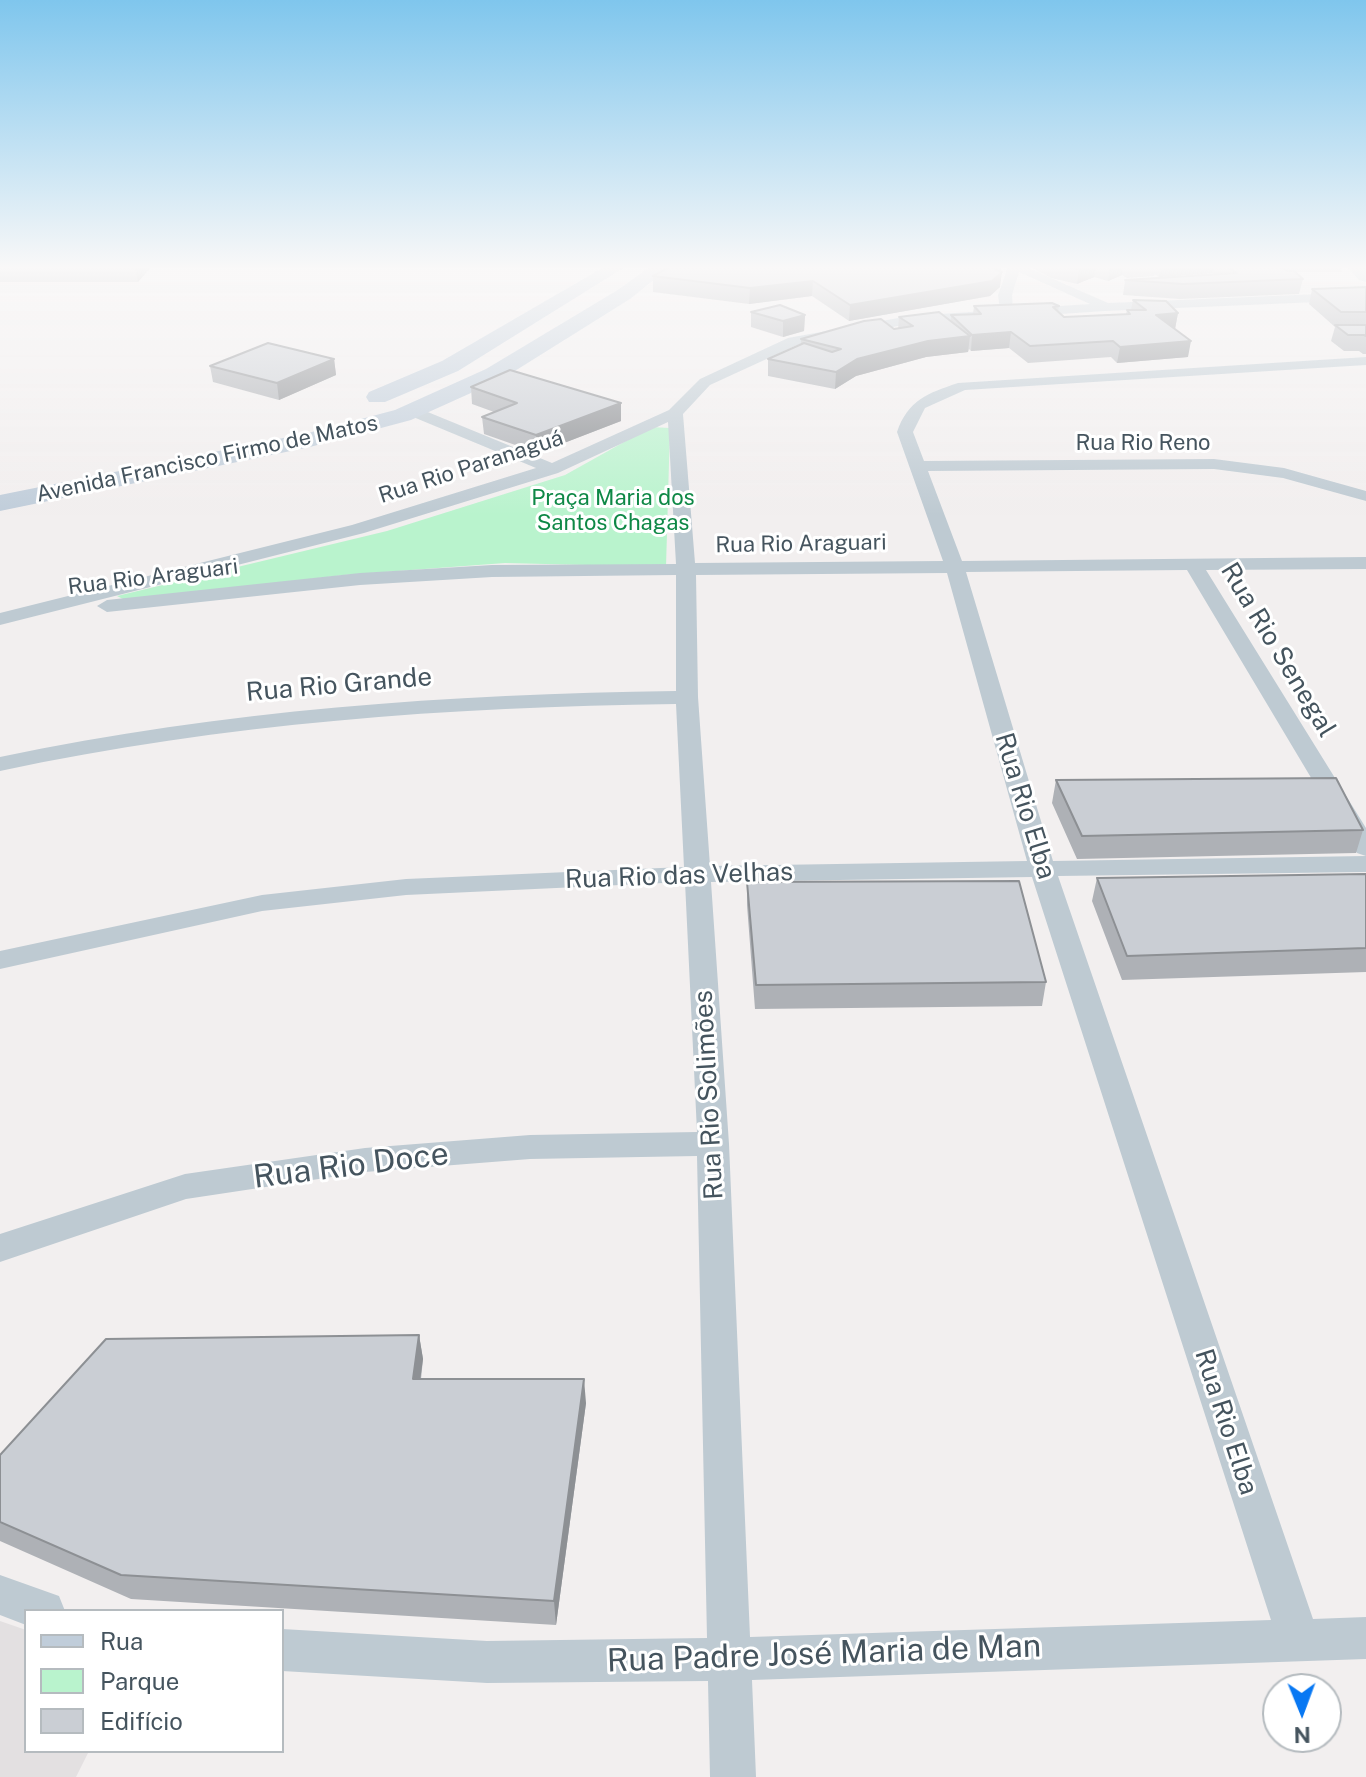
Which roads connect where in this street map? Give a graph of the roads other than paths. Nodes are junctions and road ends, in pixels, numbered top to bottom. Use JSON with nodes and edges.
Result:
{"nodes":[{"id":1,"x":477,"y":350,"type":"edge"},
{"id":2,"x":533,"y":350,"type":"edge"},
{"id":3,"x":774,"y":350,"type":"edge"},
{"id":4,"x":1366,"y":361,"type":"edge"},
{"id":5,"x":352,"y":405,"type":"dead end"},
{"id":6,"x":412,"y":411,"type":"junction"},
{"id":7,"x":675,"y":413,"type":"junction"},
{"id":8,"x":917,"y":466,"type":"junction"},
{"id":9,"x":552,"y":469,"type":"junction"},
{"id":10,"x":1366,"y":496,"type":"edge"},
{"id":11,"x":0,"y":503,"type":"edge"},
{"id":12,"x":1366,"y":563,"type":"edge"},
{"id":13,"x":1193,"y":564,"type":"junction"},
{"id":14,"x":954,"y":565,"type":"junction"},
{"id":15,"x":686,"y":570,"type":"junction"},
{"id":16,"x":0,"y":619,"type":"edge"},
{"id":17,"x":687,"y":697,"type":"junction"},
{"id":18,"x":0,"y":764,"type":"edge"},
{"id":19,"x":1366,"y":848,"type":"edge"},
{"id":20,"x":1366,"y":864,"type":"edge"},
{"id":21,"x":1042,"y":868,"type":"junction"},
{"id":22,"x":697,"y":874,"type":"junction"},
{"id":23,"x":0,"y":960,"type":"edge"},
{"id":24,"x":713,"y":1144,"type":"junction"},
{"id":25,"x":0,"y":1248,"type":"edge"},
{"id":26,"x":0,"y":1595,"type":"edge"},
{"id":27,"x":38,"y":1609,"type":"edge"},
{"id":28,"x":1366,"y":1638,"type":"edge"},
{"id":29,"x":1299,"y":1640,"type":"junction"},
{"id":30,"x":284,"y":1650,"type":"edge"},
{"id":31,"x":729,"y":1659,"type":"junction"},
{"id":32,"x":733,"y":1777,"type":"edge"}],
"edges":[{"from":1,"to":5,"type":"street","name":"Avenida Francisco Firmo de Matos"},
{"from":2,"to":6,"type":"street","name":"Avenida Francisco Firmo de Matos"},
{"from":3,"to":7,"type":"street","name":"Rua Rio Paranaguá"},
{"from":4,"to":8,"type":"street","name":"Rua Rio Elba"},
{"from":6,"to":9,"type":"street"},
{"from":6,"to":11,"type":"street","name":"Avenida Francisco Firmo de Matos"},
{"from":7,"to":9,"type":"street","name":"Rua Rio Paranaguá"},
{"from":7,"to":15,"type":"street","name":"Rua Rio Solimões"},
{"from":8,"to":10,"type":"street","name":"Rua Rio Reno"},
{"from":8,"to":14,"type":"street","name":"Rua Rio Elba"},
{"from":9,"to":16,"type":"street","name":"Rua Rio Paranaguá"},
{"from":12,"to":13,"type":"street","name":"Rua Rio Araguari"},
{"from":13,"to":14,"type":"street","name":"Rua Rio Araguari"},
{"from":13,"to":19,"type":"street","name":"Rua Rio Senegal"},
{"from":14,"to":15,"type":"street","name":"Rua Rio Araguari"},
{"from":14,"to":21,"type":"street","name":"Rua Rio Elba"},
{"from":15,"to":16,"type":"street","name":"Rua Rio Araguari"},
{"from":15,"to":17,"type":"street","name":"Rua Rio Solimões"},
{"from":17,"to":18,"type":"street","name":"Rua Rio Grande"},
{"from":17,"to":22,"type":"street","name":"Rua Rio Solimões"},
{"from":20,"to":21,"type":"street","name":"Rua Rio das Velhas"},
{"from":21,"to":22,"type":"street","name":"Rua Rio das Velhas"},
{"from":21,"to":29,"type":"street","name":"Rua Rio Elba"},
{"from":22,"to":23,"type":"street","name":"Rua Rio das Velhas"},
{"from":22,"to":24,"type":"street","name":"Rua Rio Solimões"},
{"from":24,"to":25,"type":"street","name":"Rua Rio Doce"},
{"from":24,"to":31,"type":"street","name":"Rua Rio Solimões"},
{"from":26,"to":27,"type":"street"},
{"from":28,"to":29,"type":"street","name":"Rua Padre José Maria de Man"},
{"from":29,"to":31,"type":"street","name":"Rua Padre José Maria de Man"},
{"from":30,"to":31,"type":"street","name":"Rua Padre José Maria de Man"},
{"from":31,"to":32,"type":"street","name":"Rua Rio Solimões"}]}
